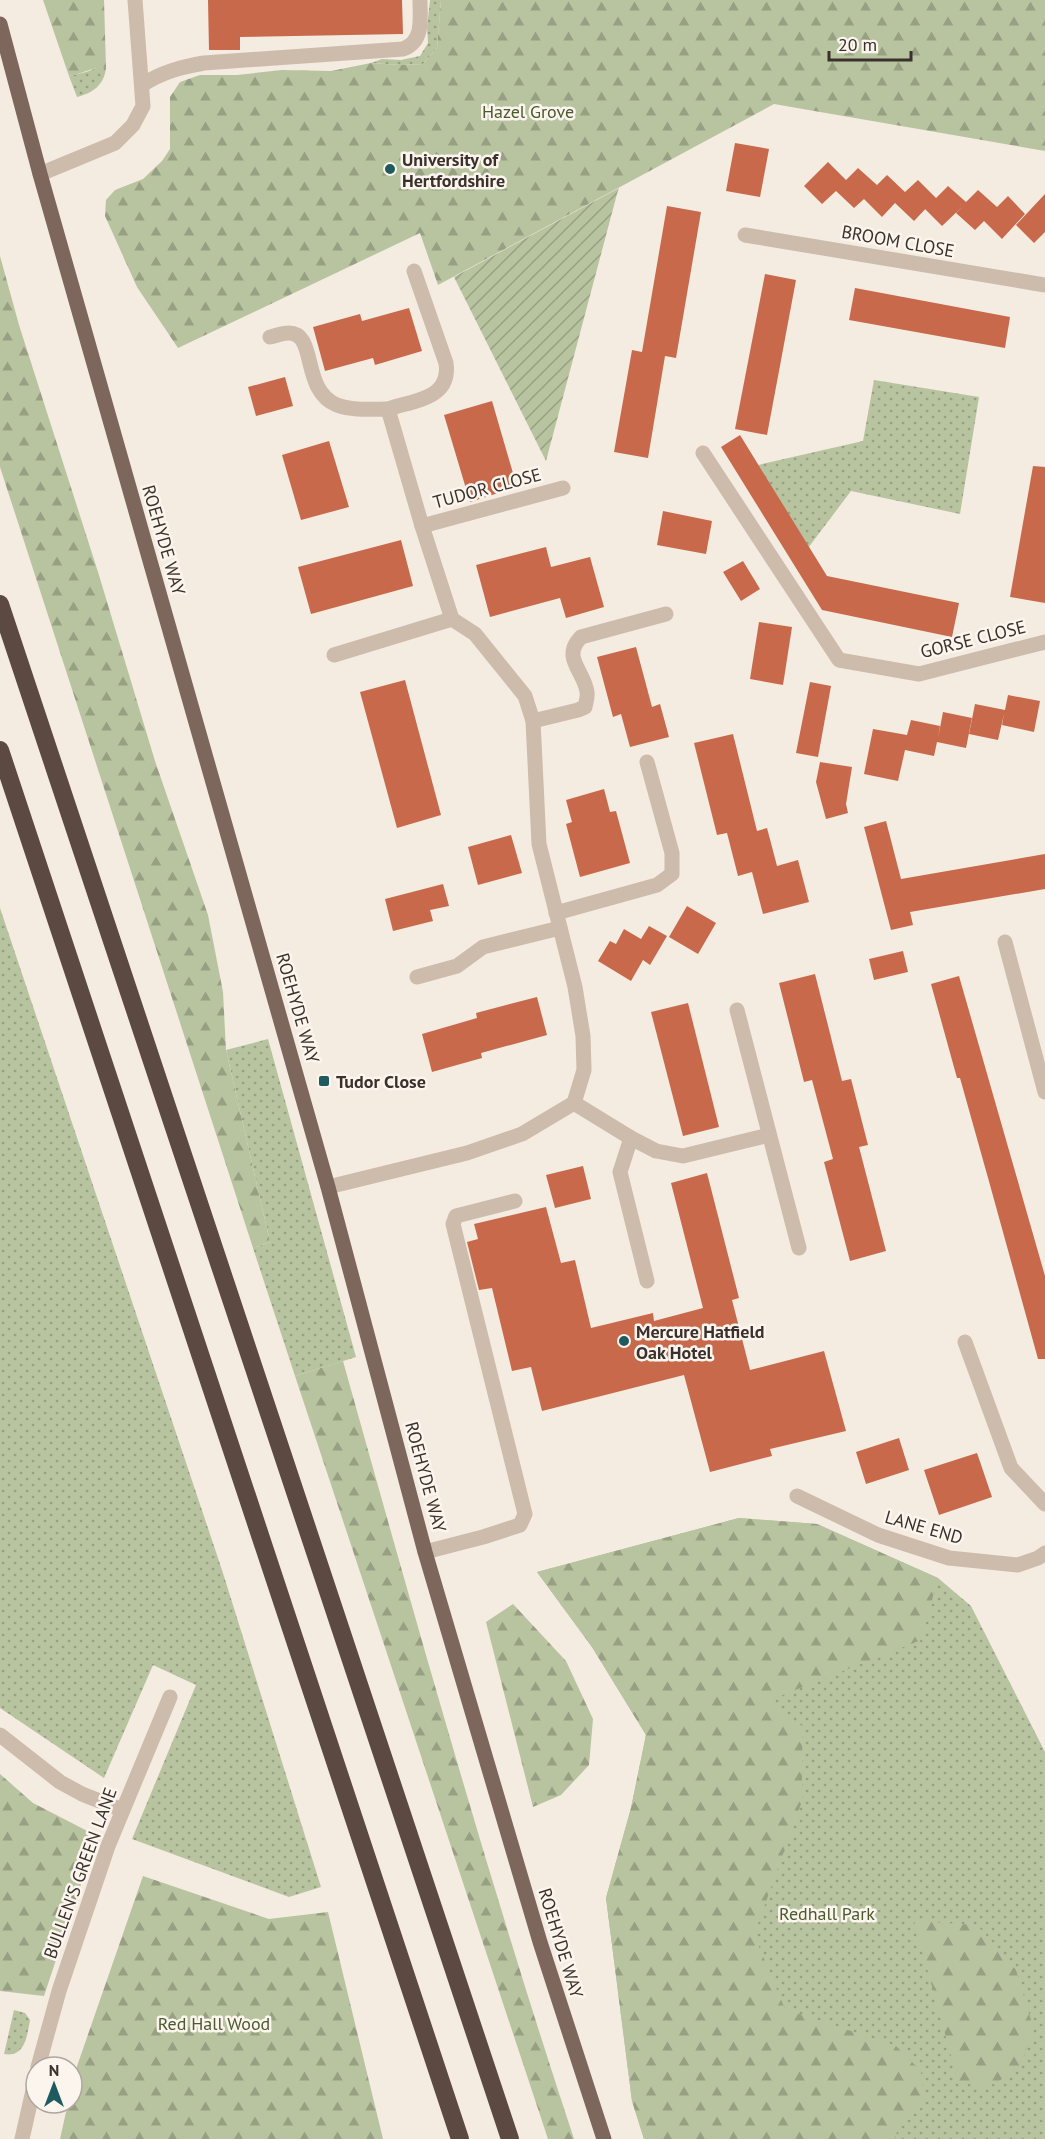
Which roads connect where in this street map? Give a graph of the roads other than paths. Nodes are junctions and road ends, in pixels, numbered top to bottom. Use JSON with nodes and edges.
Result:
{"nodes":[{"id":1,"x":135,"y":0,"type":"edge"},
{"id":2,"x":420,"y":0,"type":"edge"},
{"id":3,"x":0,"y":24,"type":"edge"},
{"id":4,"x":142,"y":85,"type":"junction"},
{"id":5,"x":40,"y":174,"type":"junction"},
{"id":6,"x":745,"y":235,"type":"dead end"},
{"id":7,"x":414,"y":271,"type":"dead end"},
{"id":8,"x":1045,"y":285,"type":"edge"},
{"id":9,"x":270,"y":337,"type":"dead end"},
{"id":10,"x":388,"y":409,"type":"junction"},
{"id":11,"x":703,"y":453,"type":"dead end"},
{"id":12,"x":563,"y":488,"type":"dead end"},
{"id":13,"x":422,"y":526,"type":"junction"},
{"id":14,"x":0,"y":604,"type":"edge"},
{"id":15,"x":666,"y":614,"type":"dead end"},
{"id":16,"x":452,"y":619,"type":"junction"},
{"id":17,"x":1045,"y":642,"type":"edge"},
{"id":18,"x":334,"y":655,"type":"dead end"},
{"id":19,"x":532,"y":721,"type":"junction"},
{"id":20,"x":0,"y":750,"type":"edge"},
{"id":21,"x":647,"y":762,"type":"dead end"},
{"id":22,"x":558,"y":920,"type":"junction"},
{"id":23,"x":1005,"y":942,"type":"dead end"},
{"id":24,"x":417,"y":977,"type":"dead end"},
{"id":25,"x":737,"y":1010,"type":"dead end"},
{"id":26,"x":1045,"y":1092,"type":"edge"},
{"id":27,"x":574,"y":1103,"type":"junction"},
{"id":28,"x":769,"y":1135,"type":"junction"},
{"id":29,"x":631,"y":1138,"type":"junction"},
{"id":30,"x":328,"y":1187,"type":"junction"},
{"id":31,"x":515,"y":1200,"type":"dead end"},
{"id":32,"x":799,"y":1248,"type":"dead end"},
{"id":33,"x":647,"y":1281,"type":"dead end"},
{"id":34,"x":965,"y":1342,"type":"dead end"},
{"id":35,"x":797,"y":1496,"type":"dead end"},
{"id":36,"x":1045,"y":1504,"type":"edge"},
{"id":37,"x":425,"y":1552,"type":"junction"},
{"id":38,"x":1045,"y":1552,"type":"edge"},
{"id":39,"x":170,"y":1697,"type":"dead end"},
{"id":40,"x":0,"y":1734,"type":"edge"},
{"id":41,"x":122,"y":1810,"type":"junction"},
{"id":42,"x":41,"y":2055,"type":"edge"},
{"id":43,"x":27,"y":2115,"type":"edge"},
{"id":44,"x":22,"y":2139,"type":"edge"},
{"id":45,"x":460,"y":2139,"type":"edge"},
{"id":46,"x":510,"y":2139,"type":"edge"},
{"id":47,"x":604,"y":2139,"type":"edge"}],
"edges":[{"from":1,"to":4,"type":"street"},
{"from":2,"to":4,"type":"street"},
{"from":3,"to":5,"type":"main road","name":"ROEHYDE WAY"},
{"from":4,"to":5,"type":"street"},
{"from":5,"to":30,"type":"main road","name":"ROEHYDE WAY"},
{"from":6,"to":8,"type":"street","name":"BROOM CLOSE"},
{"from":7,"to":10,"type":"street"},
{"from":9,"to":10,"type":"street"},
{"from":10,"to":13,"type":"street","name":"TUDOR CLOSE"},
{"from":11,"to":17,"type":"street","name":"GORSE CLOSE"},
{"from":12,"to":13,"type":"street","name":"TUDOR CLOSE"},
{"from":13,"to":16,"type":"street","name":"TUDOR CLOSE"},
{"from":14,"to":46,"type":"highway"},
{"from":15,"to":19,"type":"street"},
{"from":16,"to":18,"type":"street"},
{"from":16,"to":19,"type":"street"},
{"from":19,"to":22,"type":"street"},
{"from":20,"to":45,"type":"highway"},
{"from":21,"to":22,"type":"street"},
{"from":22,"to":24,"type":"street"},
{"from":22,"to":27,"type":"street"},
{"from":23,"to":26,"type":"street"},
{"from":25,"to":28,"type":"street"},
{"from":27,"to":29,"type":"street"},
{"from":27,"to":30,"type":"street"},
{"from":28,"to":29,"type":"street"},
{"from":28,"to":32,"type":"street"},
{"from":29,"to":33,"type":"street"},
{"from":30,"to":37,"type":"main road","name":"ROEHYDE WAY"},
{"from":31,"to":37,"type":"street"},
{"from":34,"to":36,"type":"street"},
{"from":35,"to":38,"type":"street","name":"LANE END"},
{"from":37,"to":47,"type":"main road","name":"ROEHYDE WAY"},
{"from":39,"to":41,"type":"street","name":"BULLEN'S GREEN LANE"},
{"from":40,"to":41,"type":"street"},
{"from":41,"to":42,"type":"street","name":"BULLEN'S GREEN LANE"},
{"from":43,"to":44,"type":"street"}]}
